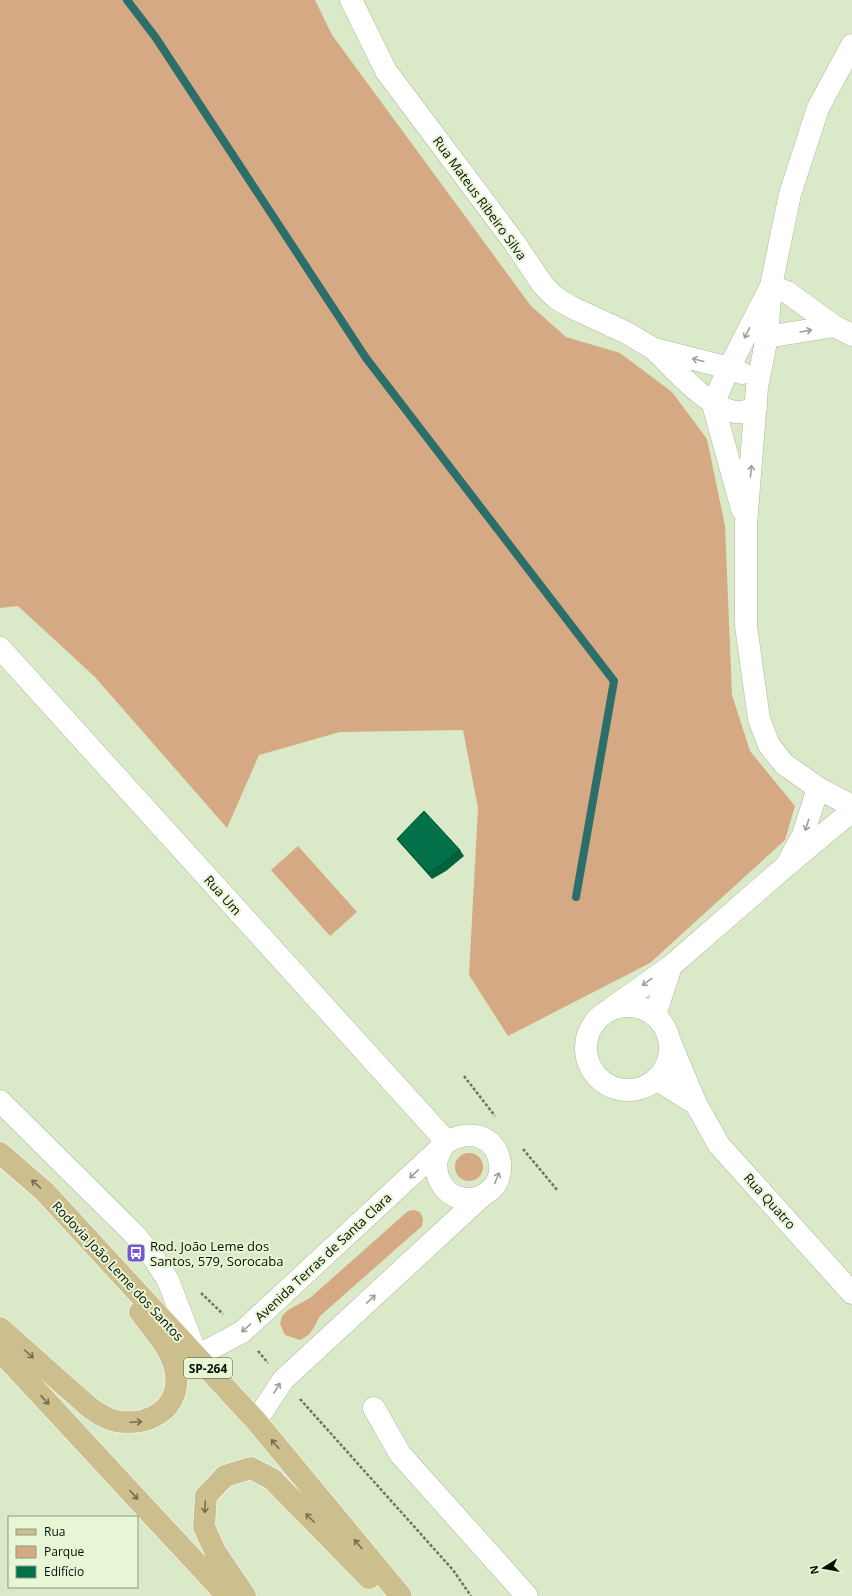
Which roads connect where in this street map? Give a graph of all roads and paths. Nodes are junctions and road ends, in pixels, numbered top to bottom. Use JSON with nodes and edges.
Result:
{"nodes":[{"id":1,"x":351,"y":0,"type":"edge"},
{"id":2,"x":852,"y":45,"type":"edge"},
{"id":3,"x":771,"y":286,"type":"junction"},
{"id":4,"x":843,"y":331,"type":"edge"},
{"id":5,"x":767,"y":338,"type":"junction"},
{"id":6,"x":654,"y":349,"type":"junction"},
{"id":7,"x":729,"y":368,"type":"junction"},
{"id":8,"x":757,"y":397,"type":"junction"},
{"id":9,"x":713,"y":404,"type":"junction"},
{"id":10,"x":746,"y":524,"type":"junction"},
{"id":11,"x":0,"y":648,"type":"edge"},
{"id":12,"x":818,"y":788,"type":"junction"},
{"id":13,"x":852,"y":806,"type":"edge"},
{"id":14,"x":852,"y":811,"type":"edge"},
{"id":15,"x":786,"y":866,"type":"junction"},
{"id":16,"x":671,"y":966,"type":"junction"},
{"id":17,"x":608,"y":1010,"type":"junction"},
{"id":18,"x":655,"y":1015,"type":"junction"},
{"id":19,"x":669,"y":1040,"type":"junction"},
{"id":20,"x":656,"y":1079,"type":"junction"},
{"id":21,"x":0,"y":1102,"type":"edge"},
{"id":22,"x":696,"y":1104,"type":"junction"},
{"id":23,"x":445,"y":1145,"type":"junction"},
{"id":24,"x":0,"y":1153,"type":"edge"},
{"id":25,"x":482,"y":1196,"type":"junction"},
{"id":26,"x":64,"y":1213,"type":"junction"},
{"id":27,"x":852,"y":1293,"type":"edge"},
{"id":28,"x":0,"y":1328,"type":"edge"},
{"id":29,"x":0,"y":1351,"type":"edge"},
{"id":30,"x":197,"y":1356,"type":"junction"},
{"id":31,"x":374,"y":1408,"type":"dead end"},
{"id":32,"x":256,"y":1421,"type":"junction"},
{"id":33,"x":227,"y":1596,"type":"edge"},
{"id":34,"x":245,"y":1596,"type":"edge"},
{"id":35,"x":387,"y":1596,"type":"edge"},
{"id":36,"x":401,"y":1596,"type":"edge"},
{"id":37,"x":527,"y":1596,"type":"edge"}],
"edges":[{"from":1,"to":6,"type":"street","name":"Rua Mateus Ribeiro Silva"},
{"from":2,"to":3,"type":"street"},
{"from":3,"to":4,"type":"street"},
{"from":3,"to":5,"type":"street"},
{"from":3,"to":7,"type":"street","one_way":true},
{"from":5,"to":4,"type":"street","one_way":true},
{"from":5,"to":8,"type":"street"},
{"from":7,"to":6,"type":"street","name":"Rua Mateus Ribeiro Silva","one_way":true},
{"from":6,"to":9,"type":"street","name":"Rua Mateus Ribeiro Silva"},
{"from":7,"to":8,"type":"street","name":"Rua Mateus Ribeiro Silva"},
{"from":7,"to":9,"type":"street"},
{"from":8,"to":9,"type":"street","name":"Rua Mateus Ribeiro Silva"},
{"from":10,"to":8,"type":"street","one_way":true},
{"from":9,"to":10,"type":"street"},
{"from":10,"to":12,"type":"street"},
{"from":11,"to":23,"type":"street","name":"Rua Um"},
{"from":12,"to":13,"type":"street"},
{"from":12,"to":15,"type":"street","one_way":true},
{"from":14,"to":15,"type":"street"},
{"from":15,"to":16,"type":"street"},
{"from":16,"to":17,"type":"street","one_way":true},
{"from":16,"to":18,"type":"street"},
{"from":17,"to":18,"type":"street"},
{"from":17,"to":20,"type":"street"},
{"from":18,"to":19,"type":"street"},
{"from":19,"to":20,"type":"street"},
{"from":19,"to":22,"type":"street","name":"Rua Quatro"},
{"from":20,"to":22,"type":"street","name":"Rua Quatro"},
{"from":21,"to":30,"type":"street"},
{"from":22,"to":27,"type":"street","name":"Rua Quatro"},
{"from":23,"to":25,"type":"street"},
{"from":25,"to":23,"type":"street","one_way":true},
{"from":23,"to":30,"type":"street","name":"Avenida Terras de Santa Clara","one_way":true},
{"from":26,"to":24,"type":"main road","name":"Rodovia João Leme dos Santos","number":"SP-264","one_way":true},
{"from":32,"to":25,"type":"street","one_way":true},
{"from":28,"to":26,"type":"main road","one_way":true},
{"from":26,"to":30,"type":"main road","name":"Rodovia João Leme dos Santos","number":"SP-264"},
{"from":29,"to":33,"type":"main road","one_way":true},
{"from":30,"to":32,"type":"main road","name":"Rodovia João Leme dos Santos","number":"SP-264"},
{"from":31,"to":37,"type":"street"},
{"from":36,"to":32,"type":"main road","name":"Rodovia João Leme dos Santos","number":"SP-264","one_way":true},
{"from":35,"to":34,"type":"main road","one_way":true}]}
